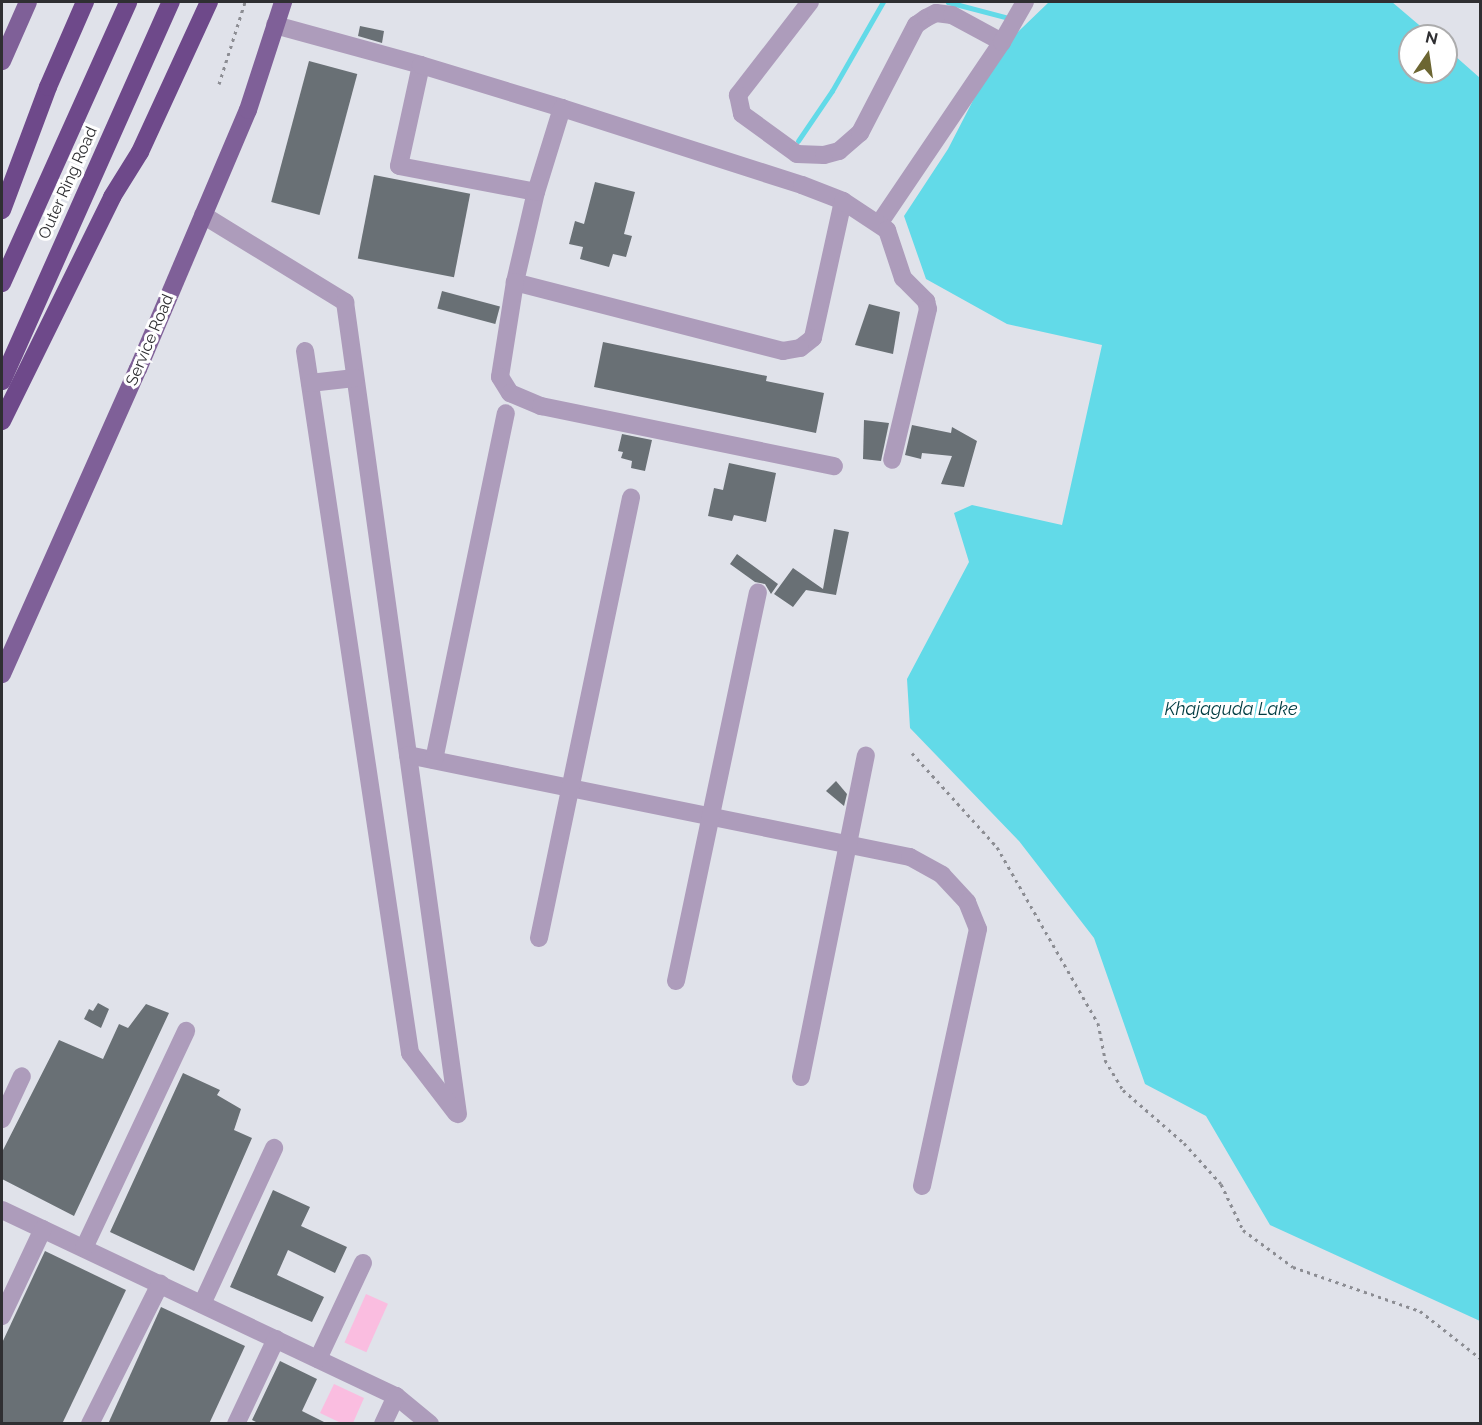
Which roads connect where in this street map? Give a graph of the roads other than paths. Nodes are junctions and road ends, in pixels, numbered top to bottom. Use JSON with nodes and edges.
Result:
{"nodes":[{"id":1,"x":28,"y":2,"type":"edge"},
{"id":2,"x":86,"y":2,"type":"edge"},
{"id":3,"x":128,"y":2,"type":"edge"},
{"id":4,"x":171,"y":2,"type":"edge"},
{"id":5,"x":209,"y":2,"type":"edge"},
{"id":6,"x":283,"y":2,"type":"edge"},
{"id":7,"x":810,"y":2,"type":"edge"},
{"id":8,"x":1025,"y":2,"type":"edge"},
{"id":9,"x":275,"y":25,"type":"junction"},
{"id":10,"x":1002,"y":42,"type":"junction"},
{"id":11,"x":2,"y":61,"type":"edge"},
{"id":12,"x":421,"y":65,"type":"junction"},
{"id":13,"x":562,"y":108,"type":"junction"},
{"id":14,"x":536,"y":192,"type":"junction"},
{"id":15,"x":843,"y":201,"type":"junction"},
{"id":16,"x":2,"y":210,"type":"edge"},
{"id":17,"x":203,"y":216,"type":"junction"},
{"id":18,"x":880,"y":222,"type":"junction"},
{"id":19,"x":515,"y":282,"type":"junction"},
{"id":20,"x":2,"y":283,"type":"edge"},
{"id":21,"x":305,"y":351,"type":"dead end"},
{"id":22,"x":356,"y":378,"type":"junction"},
{"id":23,"x":2,"y":381,"type":"edge"},
{"id":24,"x":310,"y":383,"type":"junction"},
{"id":25,"x":506,"y":413,"type":"dead end"},
{"id":26,"x":2,"y":421,"type":"edge"},
{"id":27,"x":892,"y":460,"type":"dead end"},
{"id":28,"x":834,"y":466,"type":"dead end"},
{"id":29,"x":631,"y":498,"type":"dead end"},
{"id":30,"x":758,"y":593,"type":"dead end"},
{"id":31,"x":2,"y":674,"type":"edge"},
{"id":32,"x":408,"y":755,"type":"junction"},
{"id":33,"x":866,"y":756,"type":"dead end"},
{"id":34,"x":434,"y":760,"type":"junction"},
{"id":35,"x":570,"y":788,"type":"junction"},
{"id":36,"x":711,"y":817,"type":"junction"},
{"id":37,"x":848,"y":844,"type":"junction"},
{"id":38,"x":539,"y":938,"type":"dead end"},
{"id":39,"x":676,"y":981,"type":"dead end"},
{"id":40,"x":186,"y":1031,"type":"dead end"},
{"id":41,"x":22,"y":1076,"type":"dead end"},
{"id":42,"x":801,"y":1077,"type":"dead end"},
{"id":43,"x":2,"y":1119,"type":"edge"},
{"id":44,"x":274,"y":1148,"type":"dead end"},
{"id":45,"x":922,"y":1186,"type":"dead end"},
{"id":46,"x":2,"y":1210,"type":"edge"},
{"id":47,"x":43,"y":1229,"type":"junction"},
{"id":48,"x":84,"y":1248,"type":"junction"},
{"id":49,"x":363,"y":1263,"type":"dead end"},
{"id":50,"x":160,"y":1284,"type":"junction"},
{"id":51,"x":202,"y":1304,"type":"junction"},
{"id":52,"x":2,"y":1316,"type":"edge"},
{"id":53,"x":276,"y":1339,"type":"junction"},
{"id":54,"x":318,"y":1359,"type":"junction"},
{"id":55,"x":396,"y":1396,"type":"junction"},
{"id":56,"x":90,"y":1424,"type":"edge"},
{"id":57,"x":236,"y":1424,"type":"edge"},
{"id":58,"x":382,"y":1424,"type":"edge"},
{"id":59,"x":430,"y":1424,"type":"edge"}],
"edges":[{"from":1,"to":11,"type":"main road"},
{"from":2,"to":16,"type":"highway"},
{"from":3,"to":20,"type":"highway","name":"Outer Ring Road"},
{"from":4,"to":23,"type":"highway","name":"Outer Ring Road"},
{"from":5,"to":26,"type":"highway"},
{"from":6,"to":9,"type":"main road","name":"Service Road"},
{"from":7,"to":10,"type":"street"},
{"from":8,"to":10,"type":"street"},
{"from":9,"to":12,"type":"street"},
{"from":9,"to":17,"type":"main road","name":"Service Road"},
{"from":10,"to":18,"type":"street"},
{"from":12,"to":13,"type":"street"},
{"from":12,"to":14,"type":"street"},
{"from":13,"to":14,"type":"street"},
{"from":13,"to":15,"type":"street"},
{"from":14,"to":19,"type":"street"},
{"from":15,"to":18,"type":"street"},
{"from":15,"to":19,"type":"street"},
{"from":17,"to":22,"type":"street"},
{"from":17,"to":31,"type":"main road","name":"Service Road"},
{"from":18,"to":27,"type":"street"},
{"from":19,"to":28,"type":"street"},
{"from":21,"to":24,"type":"street"},
{"from":22,"to":24,"type":"street"},
{"from":22,"to":32,"type":"street"},
{"from":24,"to":32,"type":"street"},
{"from":25,"to":34,"type":"street"},
{"from":29,"to":35,"type":"street"},
{"from":30,"to":36,"type":"street"},
{"from":32,"to":34,"type":"street"},
{"from":33,"to":37,"type":"street"},
{"from":34,"to":35,"type":"street"},
{"from":35,"to":36,"type":"street"},
{"from":35,"to":38,"type":"street"},
{"from":36,"to":37,"type":"street"},
{"from":36,"to":39,"type":"street"},
{"from":37,"to":42,"type":"street"},
{"from":37,"to":45,"type":"street"},
{"from":40,"to":48,"type":"street"},
{"from":41,"to":43,"type":"street"},
{"from":44,"to":51,"type":"street"},
{"from":46,"to":47,"type":"street"},
{"from":47,"to":48,"type":"street"},
{"from":47,"to":52,"type":"street"},
{"from":48,"to":50,"type":"street"},
{"from":49,"to":54,"type":"street"},
{"from":50,"to":51,"type":"street"},
{"from":50,"to":56,"type":"street"},
{"from":51,"to":53,"type":"street"},
{"from":53,"to":54,"type":"street"},
{"from":53,"to":57,"type":"street"},
{"from":54,"to":55,"type":"street"},
{"from":55,"to":58,"type":"street"},
{"from":55,"to":59,"type":"street"}]}
